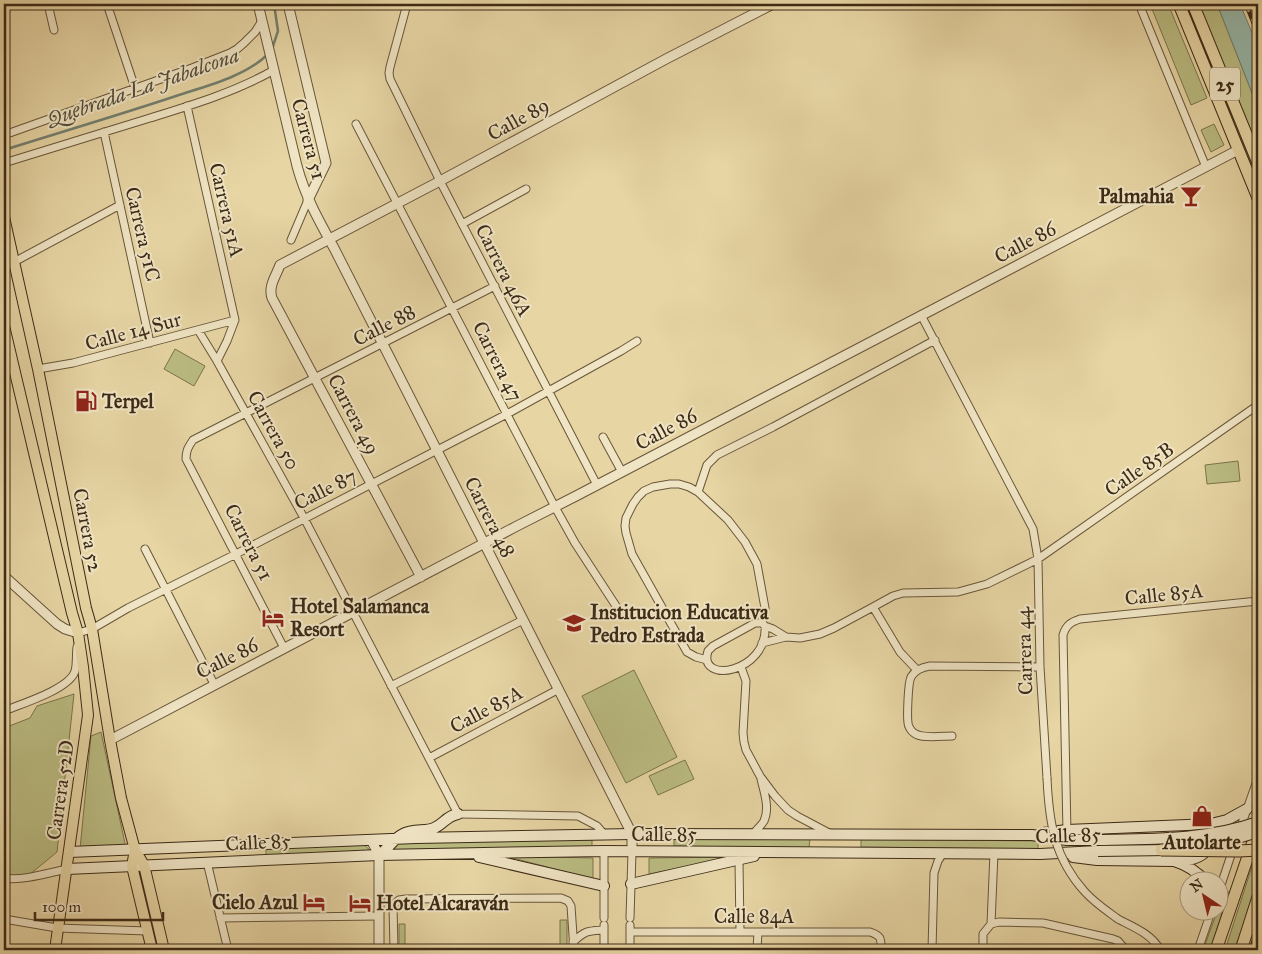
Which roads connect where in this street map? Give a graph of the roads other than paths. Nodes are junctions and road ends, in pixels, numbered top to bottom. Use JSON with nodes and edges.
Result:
{"nodes":[{"id":1,"x":48,"y":4,"type":"edge"},
{"id":2,"x":107,"y":4,"type":"edge"},
{"id":3,"x":258,"y":4,"type":"edge"},
{"id":4,"x":288,"y":4,"type":"edge"},
{"id":5,"x":407,"y":4,"type":"edge"},
{"id":6,"x":773,"y":4,"type":"edge"},
{"id":7,"x":1139,"y":4,"type":"edge"},
{"id":8,"x":1179,"y":4,"type":"edge"},
{"id":9,"x":1193,"y":4,"type":"edge"},
{"id":10,"x":263,"y":24,"type":"junction"},
{"id":11,"x":54,"y":30,"type":"dead end"},
{"id":12,"x":273,"y":68,"type":"junction"},
{"id":13,"x":135,"y":88,"type":"junction"},
{"id":14,"x":187,"y":106,"type":"junction"},
{"id":15,"x":356,"y":124,"type":"dead end"},
{"id":16,"x":104,"y":132,"type":"junction"},
{"id":17,"x":4,"y":135,"type":"edge"},
{"id":18,"x":1238,"y":150,"type":"junction"},
{"id":19,"x":4,"y":163,"type":"edge"},
{"id":20,"x":1258,"y":163,"type":"edge"},
{"id":21,"x":1206,"y":167,"type":"junction"},
{"id":22,"x":440,"y":181,"type":"junction"},
{"id":23,"x":526,"y":189,"type":"dead end"},
{"id":24,"x":1258,"y":198,"type":"edge"},
{"id":25,"x":308,"y":200,"type":"junction"},
{"id":26,"x":398,"y":203,"type":"junction"},
{"id":27,"x":120,"y":204,"type":"junction"},
{"id":28,"x":4,"y":217,"type":"edge"},
{"id":29,"x":462,"y":224,"type":"junction"},
{"id":30,"x":291,"y":240,"type":"dead end"},
{"id":31,"x":328,"y":243,"type":"junction"},
{"id":32,"x":14,"y":262,"type":"junction"},
{"id":33,"x":280,"y":265,"type":"joint"},
{"id":34,"x":495,"y":286,"type":"junction"},
{"id":35,"x":452,"y":308,"type":"junction"},
{"id":36,"x":921,"y":315,"type":"junction"},
{"id":37,"x":235,"y":320,"type":"junction"},
{"id":38,"x":4,"y":326,"type":"edge"},
{"id":39,"x":198,"y":330,"type":"junction"},
{"id":40,"x":637,"y":340,"type":"dead end"},
{"id":41,"x":935,"y":340,"type":"junction"},
{"id":42,"x":150,"y":343,"type":"junction"},
{"id":43,"x":382,"y":343,"type":"junction"},
{"id":44,"x":217,"y":361,"type":"junction"},
{"id":45,"x":38,"y":369,"type":"junction"},
{"id":46,"x":315,"y":378,"type":"junction"},
{"id":47,"x":549,"y":391,"type":"junction"},
{"id":48,"x":1258,"y":405,"type":"edge"},
{"id":49,"x":246,"y":413,"type":"junction"},
{"id":50,"x":507,"y":414,"type":"junction"},
{"id":51,"x":603,"y":437,"type":"dead end"},
{"id":52,"x":436,"y":450,"type":"junction"},
{"id":53,"x":186,"y":452,"type":"joint"},
{"id":54,"x":622,"y":472,"type":"junction"},
{"id":55,"x":372,"y":484,"type":"junction"},
{"id":56,"x":597,"y":485,"type":"junction"},
{"id":57,"x":698,"y":492,"type":"junction"},
{"id":58,"x":555,"y":507,"type":"junction"},
{"id":59,"x":304,"y":518,"type":"junction"},
{"id":60,"x":484,"y":544,"type":"junction"},
{"id":61,"x":146,"y":549,"type":"dead end"},
{"id":62,"x":236,"y":554,"type":"junction"},
{"id":63,"x":1038,"y":559,"type":"junction"},
{"id":64,"x":4,"y":576,"type":"edge"},
{"id":65,"x":421,"y":577,"type":"junction"},
{"id":66,"x":166,"y":588,"type":"junction"},
{"id":67,"x":1258,"y":601,"type":"edge"},
{"id":68,"x":872,"y":607,"type":"junction"},
{"id":69,"x":618,"y":609,"type":"dead end"},
{"id":70,"x":352,"y":613,"type":"junction"},
{"id":71,"x":523,"y":620,"type":"junction"},
{"id":72,"x":1073,"y":622,"type":"joint"},
{"id":73,"x":764,"y":625,"type":"junction"},
{"id":74,"x":92,"y":629,"type":"junction"},
{"id":75,"x":78,"y":633,"type":"junction"},
{"id":76,"x":786,"y":637,"type":"junction"},
{"id":77,"x":762,"y":643,"type":"junction"},
{"id":78,"x":284,"y":648,"type":"junction"},
{"id":79,"x":706,"y":660,"type":"junction"},
{"id":80,"x":742,"y":667,"type":"junction"},
{"id":81,"x":1040,"y":667,"type":"junction"},
{"id":82,"x":917,"y":670,"type":"junction"},
{"id":83,"x":214,"y":684,"type":"junction"},
{"id":84,"x":391,"y":686,"type":"junction"},
{"id":85,"x":558,"y":689,"type":"junction"},
{"id":86,"x":4,"y":711,"type":"edge"},
{"id":87,"x":952,"y":736,"type":"dead end"},
{"id":88,"x":110,"y":740,"type":"junction"},
{"id":89,"x":429,"y":758,"type":"junction"},
{"id":90,"x":760,"y":776,"type":"junction"},
{"id":91,"x":1258,"y":778,"type":"edge"},
{"id":92,"x":1247,"y":809,"type":"junction"},
{"id":93,"x":458,"y":814,"type":"junction"},
{"id":94,"x":1258,"y":822,"type":"edge"},
{"id":95,"x":1199,"y":824,"type":"junction"},
{"id":96,"x":1258,"y":827,"type":"edge"},
{"id":97,"x":1258,"y":832,"type":"edge"},
{"id":98,"x":604,"y":834,"type":"junction"},
{"id":99,"x":632,"y":834,"type":"junction"},
{"id":100,"x":753,"y":834,"type":"junction"},
{"id":101,"x":831,"y":834,"type":"junction"},
{"id":102,"x":848,"y":834,"type":"junction"},
{"id":103,"x":1067,"y":835,"type":"junction"},
{"id":104,"x":396,"y":839,"type":"junction"},
{"id":105,"x":371,"y":840,"type":"junction"},
{"id":106,"x":1097,"y":846,"type":"junction"},
{"id":107,"x":135,"y":850,"type":"junction"},
{"id":108,"x":1162,"y":850,"type":"junction"},
{"id":109,"x":1258,"y":850,"type":"edge"},
{"id":110,"x":604,"y":851,"type":"junction"},
{"id":111,"x":69,"y":852,"type":"junction"},
{"id":112,"x":632,"y":852,"type":"junction"},
{"id":113,"x":773,"y":852,"type":"junction"},
{"id":114,"x":848,"y":852,"type":"junction"},
{"id":115,"x":464,"y":853,"type":"junction"},
{"id":116,"x":943,"y":853,"type":"junction"},
{"id":117,"x":994,"y":854,"type":"junction"},
{"id":118,"x":1040,"y":854,"type":"junction"},
{"id":119,"x":379,"y":855,"type":"junction"},
{"id":120,"x":739,"y":860,"type":"junction"},
{"id":121,"x":1174,"y":860,"type":"junction"},
{"id":122,"x":207,"y":862,"type":"junction"},
{"id":123,"x":144,"y":865,"type":"junction"},
{"id":124,"x":132,"y":866,"type":"junction"},
{"id":125,"x":67,"y":869,"type":"junction"},
{"id":126,"x":1196,"y":872,"type":"edge"},
{"id":127,"x":1225,"y":872,"type":"edge"},
{"id":128,"x":4,"y":878,"type":"edge"},
{"id":129,"x":631,"y":884,"type":"junction"},
{"id":130,"x":604,"y":886,"type":"junction"},
{"id":131,"x":1258,"y":897,"type":"edge"},
{"id":132,"x":379,"y":916,"type":"junction"},
{"id":133,"x":220,"y":918,"type":"junction"},
{"id":134,"x":4,"y":920,"type":"edge"},
{"id":135,"x":1208,"y":922,"type":"edge"},
{"id":136,"x":604,"y":924,"type":"junction"},
{"id":137,"x":991,"y":924,"type":"junction"},
{"id":138,"x":630,"y":925,"type":"junction"},
{"id":139,"x":58,"y":928,"type":"junction"},
{"id":140,"x":148,"y":931,"type":"junction"},
{"id":141,"x":740,"y":932,"type":"junction"},
{"id":142,"x":758,"y":932,"type":"junction"},
{"id":143,"x":573,"y":942,"type":"junction"},
{"id":144,"x":1258,"y":942,"type":"edge"},
{"id":145,"x":630,"y":944,"type":"dead end"},
{"id":146,"x":604,"y":945,"type":"dead end"},
{"id":147,"x":55,"y":950,"type":"edge"},
{"id":148,"x":152,"y":950,"type":"edge"},
{"id":149,"x":164,"y":950,"type":"edge"},
{"id":150,"x":228,"y":950,"type":"edge"},
{"id":151,"x":379,"y":950,"type":"edge"},
{"id":152,"x":394,"y":950,"type":"edge"},
{"id":153,"x":574,"y":950,"type":"edge"},
{"id":154,"x":757,"y":950,"type":"edge"},
{"id":155,"x":881,"y":950,"type":"edge"},
{"id":156,"x":932,"y":950,"type":"edge"},
{"id":157,"x":983,"y":950,"type":"edge"},
{"id":158,"x":1126,"y":950,"type":"edge"},
{"id":159,"x":1160,"y":950,"type":"edge"},
{"id":160,"x":1198,"y":950,"type":"edge"},
{"id":161,"x":1216,"y":950,"type":"edge"},
{"id":162,"x":1240,"y":950,"type":"edge"},
{"id":163,"x":1255,"y":950,"type":"edge"}],
"edges":[{"from":1,"to":11,"type":"street"},
{"from":2,"to":13,"type":"street"},
{"from":3,"to":10,"type":"street","name":"Carrera 51"},
{"from":4,"to":25,"type":"street","name":"Carrera 51"},
{"from":5,"to":22,"type":"street","name":"Carrera 46A"},
{"from":6,"to":22,"type":"street","name":"Calle 89"},
{"from":7,"to":21,"type":"street"},
{"from":8,"to":18,"type":"highway","number":"25"},
{"from":9,"to":20,"type":"highway","number":"25"},
{"from":10,"to":12,"type":"street","name":"Carrera 51"},
{"from":10,"to":13,"type":"street"},
{"from":12,"to":14,"type":"street"},
{"from":12,"to":25,"type":"street","name":"Carrera 51"},
{"from":13,"to":17,"type":"street"},
{"from":14,"to":16,"type":"street"},
{"from":14,"to":37,"type":"street","name":"Carrera 51A"},
{"from":15,"to":26,"type":"street","name":"Carrera 47"},
{"from":16,"to":19,"type":"street"},
{"from":16,"to":27,"type":"street","name":"Carrera 51C"},
{"from":18,"to":21,"type":"street","name":"Calle 86"},
{"from":18,"to":24,"type":"highway","number":"25"},
{"from":21,"to":36,"type":"street","name":"Calle 86"},
{"from":22,"to":26,"type":"street","name":"Calle 89"},
{"from":22,"to":29,"type":"street","name":"Carrera 46A"},
{"from":23,"to":29,"type":"street"},
{"from":25,"to":30,"type":"street"},
{"from":25,"to":31,"type":"street","name":"Carrera 48"},
{"from":26,"to":31,"type":"street","name":"Calle 89"},
{"from":26,"to":35,"type":"street","name":"Carrera 47"},
{"from":27,"to":32,"type":"street"},
{"from":27,"to":42,"type":"street","name":"Carrera 51C"},
{"from":28,"to":32,"type":"main road","name":"Carrera 52"},
{"from":29,"to":34,"type":"street","name":"Carrera 46A"},
{"from":31,"to":33,"type":"street","name":"Calle 89"},
{"from":31,"to":43,"type":"street","name":"Carrera 48"},
{"from":32,"to":45,"type":"main road","name":"Carrera 52"},
{"from":33,"to":46,"type":"street","name":"Carrera 49"},
{"from":34,"to":35,"type":"street","name":"Calle 88"},
{"from":34,"to":47,"type":"street","name":"Carrera 46A"},
{"from":35,"to":43,"type":"street","name":"Calle 88"},
{"from":35,"to":50,"type":"street","name":"Carrera 47"},
{"from":36,"to":41,"type":"street","name":"Carrera 44"},
{"from":36,"to":54,"type":"street","name":"Calle 86"},
{"from":37,"to":39,"type":"street","name":"Calle 14 Sur"},
{"from":37,"to":44,"type":"street"},
{"from":38,"to":75,"type":"main road","name":"Carrera 52"},
{"from":39,"to":42,"type":"street","name":"Calle 14 Sur"},
{"from":39,"to":44,"type":"street","name":"Carrera 50"},
{"from":40,"to":47,"type":"street","name":"Calle 87"},
{"from":41,"to":57,"type":"street"},
{"from":41,"to":63,"type":"street","name":"Carrera 44"},
{"from":42,"to":45,"type":"street","name":"Calle 14 Sur"},
{"from":43,"to":46,"type":"street","name":"Calle 88"},
{"from":43,"to":52,"type":"street","name":"Carrera 48"},
{"from":44,"to":49,"type":"street","name":"Carrera 50"},
{"from":45,"to":74,"type":"main road","name":"Carrera 52"},
{"from":46,"to":49,"type":"street","name":"Calle 88"},
{"from":46,"to":55,"type":"street","name":"Carrera 49"},
{"from":47,"to":50,"type":"street","name":"Calle 87"},
{"from":47,"to":56,"type":"street","name":"Carrera 46A"},
{"from":48,"to":63,"type":"street","name":"Calle 85B"},
{"from":49,"to":53,"type":"street","name":"Calle 88"},
{"from":49,"to":59,"type":"street","name":"Carrera 50"},
{"from":50,"to":52,"type":"street","name":"Calle 87"},
{"from":50,"to":58,"type":"street","name":"Carrera 47"},
{"from":51,"to":54,"type":"street"},
{"from":52,"to":55,"type":"street","name":"Calle 87"},
{"from":52,"to":60,"type":"street","name":"Carrera 48"},
{"from":53,"to":62,"type":"street","name":"Carrera 51"},
{"from":54,"to":56,"type":"street","name":"Calle 86"},
{"from":55,"to":59,"type":"street","name":"Calle 87"},
{"from":55,"to":65,"type":"street","name":"Carrera 49"},
{"from":56,"to":58,"type":"street","name":"Calle 86"},
{"from":57,"to":73,"type":"street"},
{"from":57,"to":79,"type":"street"},
{"from":58,"to":60,"type":"street","name":"Calle 86"},
{"from":58,"to":69,"type":"street","name":"Carrera 47"},
{"from":59,"to":62,"type":"street","name":"Calle 87"},
{"from":59,"to":70,"type":"street","name":"Carrera 50"},
{"from":60,"to":65,"type":"street","name":"Calle 86"},
{"from":60,"to":71,"type":"street","name":"Carrera 48"},
{"from":61,"to":66,"type":"street"},
{"from":62,"to":66,"type":"street","name":"Calle 87"},
{"from":62,"to":78,"type":"street","name":"Carrera 51"},
{"from":63,"to":68,"type":"street","name":"Calle 85B"},
{"from":63,"to":81,"type":"street","name":"Carrera 44"},
{"from":64,"to":75,"type":"street"},
{"from":65,"to":70,"type":"street","name":"Calle 86"},
{"from":66,"to":74,"type":"street","name":"Calle 87"},
{"from":66,"to":83,"type":"street"},
{"from":67,"to":72,"type":"street","name":"Calle 85A"},
{"from":68,"to":76,"type":"street"},
{"from":68,"to":82,"type":"street"},
{"from":70,"to":78,"type":"street","name":"Calle 86"},
{"from":70,"to":84,"type":"street","name":"Carrera 50"},
{"from":71,"to":84,"type":"street"},
{"from":71,"to":85,"type":"street","name":"Carrera 48"},
{"from":72,"to":103,"type":"street","name":"Carrera 44"},
{"from":73,"to":76,"type":"street"},
{"from":73,"to":77,"type":"street"},
{"from":73,"to":79,"type":"street"},
{"from":74,"to":75,"type":"street","name":"Calle 87"},
{"from":74,"to":88,"type":"main road","name":"Carrera 52"},
{"from":75,"to":86,"type":"street"},
{"from":75,"to":111,"type":"main road","name":"Carrera 52D"},
{"from":76,"to":77,"type":"street"},
{"from":77,"to":80,"type":"street"},
{"from":78,"to":83,"type":"street","name":"Calle 86"},
{"from":79,"to":80,"type":"street"},
{"from":80,"to":90,"type":"street"},
{"from":81,"to":82,"type":"street"},
{"from":81,"to":159,"type":"street","name":"Carrera 44","bridge":true},
{"from":82,"to":87,"type":"street"},
{"from":83,"to":88,"type":"street","name":"Calle 86"},
{"from":84,"to":89,"type":"street","name":"Carrera 50"},
{"from":85,"to":89,"type":"street","name":"Calle 85A"},
{"from":85,"to":99,"type":"street","name":"Carrera 48"},
{"from":88,"to":107,"type":"main road","name":"Carrera 52"},
{"from":89,"to":93,"type":"street","name":"Carrera 50"},
{"from":90,"to":100,"type":"street"},
{"from":90,"to":101,"type":"street"},
{"from":91,"to":92,"type":"street"},
{"from":92,"to":95,"type":"main road"},
{"from":92,"to":127,"type":"street"},
{"from":93,"to":98,"type":"street","name":"Calle 85"},
{"from":93,"to":104,"type":"main road"},
{"from":94,"to":106,"type":"main road","name":"Calle 85","bridge":true},
{"from":95,"to":103,"type":"main road"},
{"from":95,"to":121,"type":"main road"},
{"from":96,"to":161,"type":"highway"},
{"from":97,"to":108,"type":"main road","name":"Calle 85","bridge":true},
{"from":98,"to":99,"type":"main road","name":"Calle 85"},
{"from":98,"to":104,"type":"main road","name":"Calle 85"},
{"from":99,"to":100,"type":"main road","name":"Calle 85"},
{"from":99,"to":110,"type":"main road"},
{"from":99,"to":112,"type":"street","name":"Carrera 48"},
{"from":100,"to":101,"type":"main road","name":"Calle 85"},
{"from":101,"to":102,"type":"main road","name":"Calle 85"},
{"from":102,"to":103,"type":"main road","name":"Calle 85"},
{"from":102,"to":114,"type":"main road"},
{"from":103,"to":106,"type":"main road","name":"Calle 85"},
{"from":104,"to":105,"type":"main road","name":"Calle 85"},
{"from":104,"to":119,"type":"main road"},
{"from":105,"to":107,"type":"main road","name":"Calle 85"},
{"from":105,"to":119,"type":"street"},
{"from":106,"to":108,"type":"main road","name":"Calle 85","bridge":true},
{"from":106,"to":118,"type":"main road","name":"Calle 85"},
{"from":107,"to":111,"type":"main road","name":"Calle 85"},
{"from":107,"to":123,"type":"main road","name":"Carrera 52"},
{"from":107,"to":124,"type":"main road","name":"Carrera 52"},
{"from":108,"to":109,"type":"highway","bridge":true},
{"from":110,"to":112,"type":"main road","name":"Calle 85"},
{"from":110,"to":115,"type":"main road","name":"Calle 85"},
{"from":110,"to":130,"type":"street"},
{"from":111,"to":125,"type":"main road","name":"Carrera 52D"},
{"from":112,"to":113,"type":"main road","name":"Calle 85"},
{"from":112,"to":129,"type":"street"},
{"from":113,"to":114,"type":"main road","name":"Calle 85"},
{"from":113,"to":120,"type":"main road"},
{"from":114,"to":116,"type":"main road","name":"Calle 85"},
{"from":115,"to":119,"type":"main road","name":"Calle 85"},
{"from":115,"to":130,"type":"main road"},
{"from":116,"to":117,"type":"main road","name":"Calle 85"},
{"from":116,"to":156,"type":"street"},
{"from":117,"to":118,"type":"main road","name":"Calle 85"},
{"from":117,"to":137,"type":"street"},
{"from":118,"to":121,"type":"main road"},
{"from":119,"to":122,"type":"main road","name":"Calle 85"},
{"from":119,"to":132,"type":"street"},
{"from":120,"to":129,"type":"main road"},
{"from":120,"to":141,"type":"street"},
{"from":121,"to":126,"type":"main road"},
{"from":122,"to":123,"type":"main road","name":"Calle 85"},
{"from":122,"to":133,"type":"street"},
{"from":123,"to":124,"type":"main road","name":"Calle 85"},
{"from":123,"to":149,"type":"main road","name":"Carrera 52"},
{"from":124,"to":125,"type":"main road","name":"Calle 85"},
{"from":124,"to":140,"type":"main road","name":"Carrera 52"},
{"from":125,"to":128,"type":"street"},
{"from":125,"to":139,"type":"main road","name":"Carrera 52D"},
{"from":129,"to":138,"type":"street"},
{"from":130,"to":136,"type":"street"},
{"from":131,"to":162,"type":"highway"},
{"from":132,"to":133,"type":"street"},
{"from":132,"to":151,"type":"street"},
{"from":133,"to":150,"type":"street"},
{"from":134,"to":139,"type":"street"},
{"from":135,"to":160,"type":"street"},
{"from":136,"to":143,"type":"street"},
{"from":136,"to":146,"type":"street"},
{"from":137,"to":157,"type":"street"},
{"from":137,"to":158,"type":"street"},
{"from":138,"to":141,"type":"street","name":"Calle 84A"},
{"from":138,"to":145,"type":"street"},
{"from":139,"to":140,"type":"street"},
{"from":139,"to":147,"type":"main road","name":"Carrera 52D"},
{"from":140,"to":148,"type":"main road","name":"Carrera 52"},
{"from":141,"to":142,"type":"street","name":"Calle 84A"},
{"from":142,"to":154,"type":"street"},
{"from":142,"to":155,"type":"street","name":"Calle 84A"},
{"from":143,"to":152,"type":"street"},
{"from":143,"to":153,"type":"street"},
{"from":144,"to":163,"type":"highway"}]}
